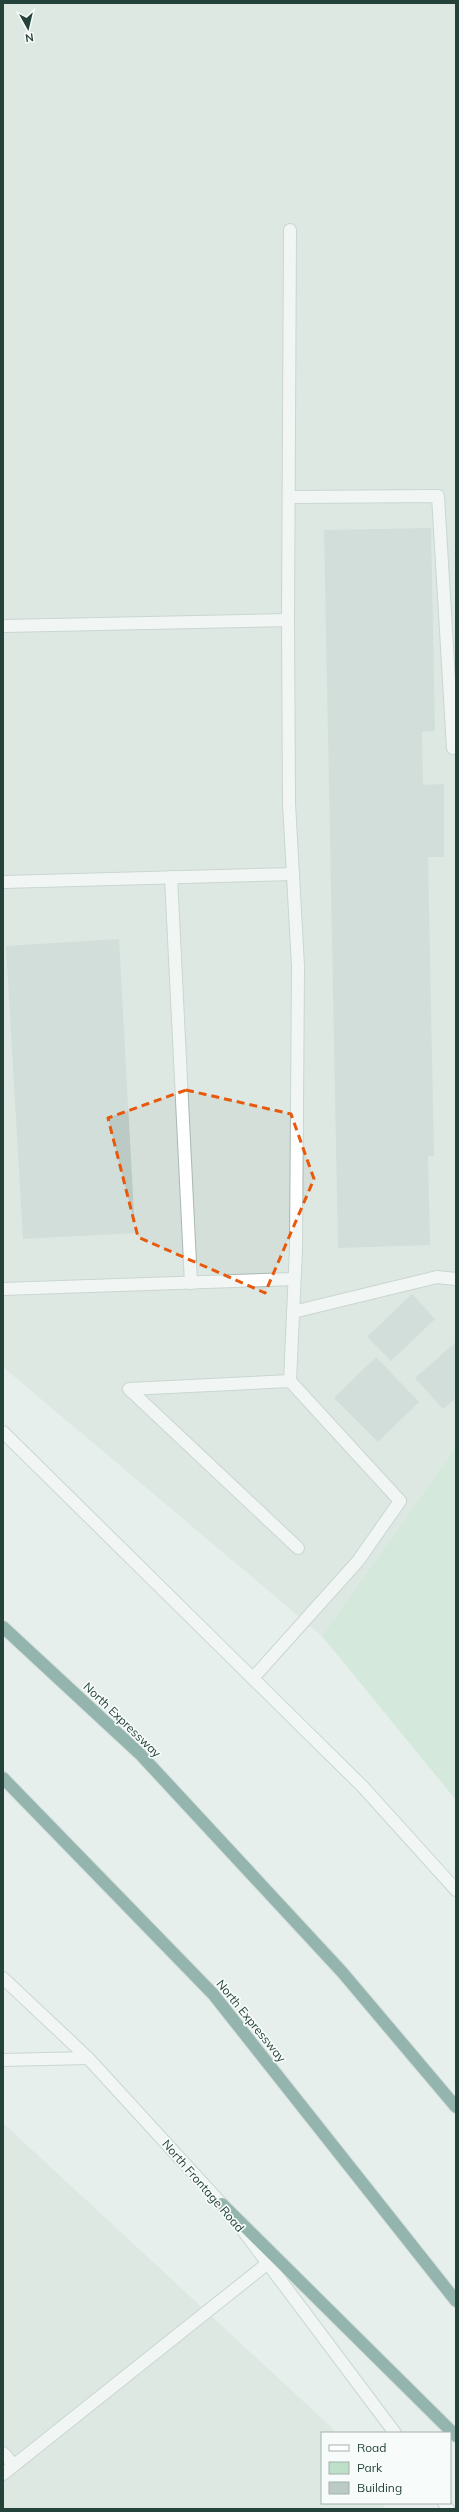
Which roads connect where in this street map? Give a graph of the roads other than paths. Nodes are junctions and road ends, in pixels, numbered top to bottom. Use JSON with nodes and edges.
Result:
{"nodes":[{"id":1,"x":290,"y":230,"type":"dead end"},
{"id":2,"x":289,"y":497,"type":"junction"},
{"id":3,"x":288,"y":620,"type":"junction"},
{"id":4,"x":3,"y":626,"type":"edge"},
{"id":5,"x":454,"y":679,"type":"edge"},
{"id":6,"x":454,"y":748,"type":"dead end"},
{"id":7,"x":293,"y":874,"type":"junction"},
{"id":8,"x":171,"y":877,"type":"junction"},
{"id":9,"x":3,"y":882,"type":"edge"},
{"id":10,"x":456,"y":1279,"type":"edge"},
{"id":11,"x":294,"y":1280,"type":"junction"},
{"id":12,"x":191,"y":1283,"type":"junction"},
{"id":13,"x":3,"y":1289,"type":"edge"},
{"id":14,"x":293,"y":1312,"type":"junction"},
{"id":15,"x":290,"y":1381,"type":"junction"},
{"id":16,"x":3,"y":1432,"type":"edge"},
{"id":17,"x":298,"y":1548,"type":"dead end"},
{"id":18,"x":3,"y":1627,"type":"edge"},
{"id":19,"x":253,"y":1678,"type":"junction"},
{"id":20,"x":3,"y":1778,"type":"edge"},
{"id":21,"x":456,"y":1890,"type":"edge"},
{"id":22,"x":3,"y":1978,"type":"edge"},
{"id":23,"x":88,"y":2058,"type":"junction"},
{"id":24,"x":3,"y":2060,"type":"edge"},
{"id":25,"x":456,"y":2107,"type":"edge"},
{"id":26,"x":222,"y":2204,"type":"junction"},
{"id":27,"x":268,"y":2263,"type":"junction"},
{"id":28,"x":456,"y":2301,"type":"edge"},
{"id":29,"x":393,"y":2432,"type":"edge"},
{"id":30,"x":456,"y":2436,"type":"edge"},
{"id":31,"x":3,"y":2453,"type":"edge"},
{"id":32,"x":14,"y":2465,"type":"junction"},
{"id":33,"x":3,"y":2474,"type":"edge"}],
"edges":[{"from":1,"to":2,"type":"main road"},
{"from":2,"to":3,"type":"main road"},
{"from":2,"to":5,"type":"main road"},
{"from":3,"to":4,"type":"main road"},
{"from":3,"to":7,"type":"main road"},
{"from":5,"to":6,"type":"main road"},
{"from":7,"to":8,"type":"main road"},
{"from":7,"to":11,"type":"main road"},
{"from":8,"to":9,"type":"main road"},
{"from":8,"to":12,"type":"main road"},
{"from":10,"to":14,"type":"main road"},
{"from":11,"to":12,"type":"main road"},
{"from":11,"to":14,"type":"main road"},
{"from":12,"to":13,"type":"main road"},
{"from":14,"to":15,"type":"main road"},
{"from":15,"to":17,"type":"main road"},
{"from":15,"to":19,"type":"main road"},
{"from":16,"to":19,"type":"main road"},
{"from":18,"to":25,"type":"highway","name":"North Expressway"},
{"from":19,"to":21,"type":"main road"},
{"from":20,"to":28,"type":"highway","name":"North Expressway"},
{"from":22,"to":23,"type":"main road","name":"North Frontage Road"},
{"from":23,"to":24,"type":"main road"},
{"from":23,"to":26,"type":"main road","name":"North Frontage Road"},
{"from":26,"to":27,"type":"main road","name":"North Frontage Road"},
{"from":26,"to":30,"type":"highway"},
{"from":27,"to":29,"type":"main road","name":"North Frontage Road"},
{"from":27,"to":32,"type":"main road"},
{"from":31,"to":32,"type":"main road"},
{"from":32,"to":33,"type":"main road"}]}
